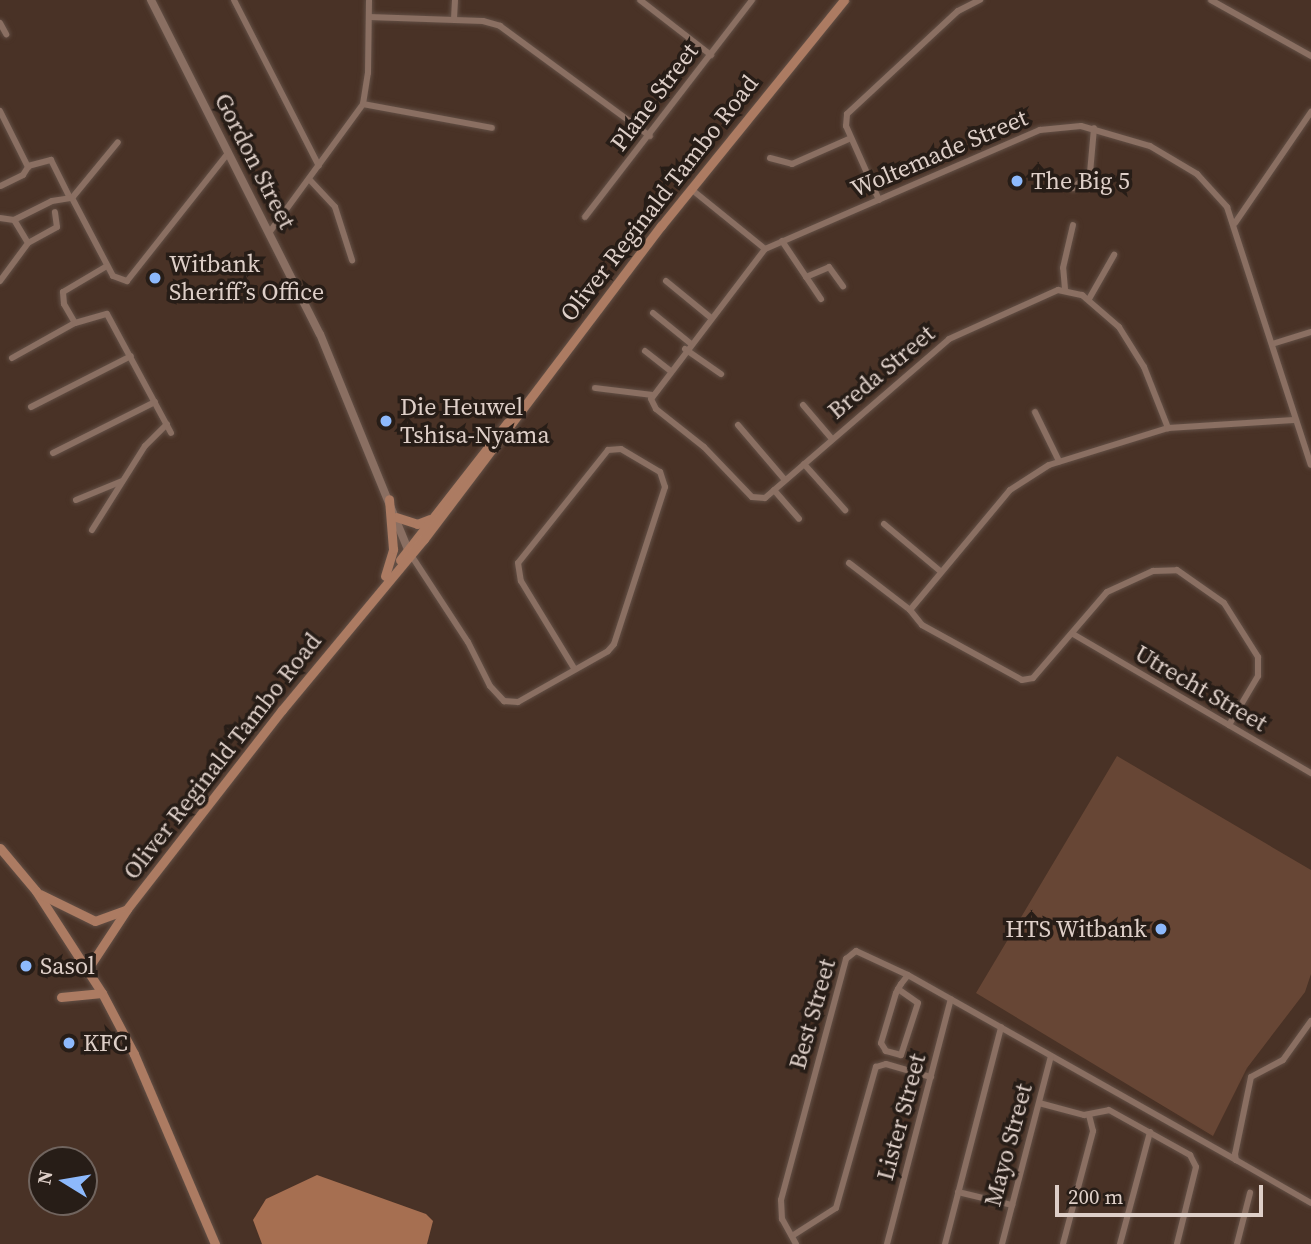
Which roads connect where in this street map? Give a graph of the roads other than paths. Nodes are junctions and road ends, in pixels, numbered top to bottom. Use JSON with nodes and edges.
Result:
{"nodes":[{"id":1,"x":152,"y":0,"type":"edge"},
{"id":2,"x":234,"y":0,"type":"edge"},
{"id":3,"x":369,"y":0,"type":"edge"},
{"id":4,"x":455,"y":0,"type":"edge"},
{"id":5,"x":640,"y":0,"type":"edge"},
{"id":6,"x":752,"y":0,"type":"edge"},
{"id":7,"x":837,"y":0,"type":"edge"},
{"id":8,"x":844,"y":0,"type":"edge"},
{"id":9,"x":959,"y":0,"type":"edge"},
{"id":10,"x":980,"y":0,"type":"edge"},
{"id":11,"x":1211,"y":0,"type":"edge"},
{"id":12,"x":965,"y":7,"type":"junction"},
{"id":13,"x":827,"y":15,"type":"junction"},
{"id":14,"x":369,"y":18,"type":"junction"},
{"id":15,"x":454,"y":19,"type":"junction"},
{"id":16,"x":0,"y":23,"type":"edge"},
{"id":17,"x":6,"y":34,"type":"dead end"},
{"id":18,"x":711,"y":55,"type":"junction"},
{"id":19,"x":1311,"y":56,"type":"edge"},
{"id":20,"x":363,"y":104,"type":"junction"},
{"id":21,"x":0,"y":111,"type":"edge"},
{"id":22,"x":1311,"y":113,"type":"edge"},
{"id":23,"x":492,"y":128,"type":"dead end"},
{"id":24,"x":1094,"y":128,"type":"junction"},
{"id":25,"x":650,"y":136,"type":"junction"},
{"id":26,"x":851,"y":138,"type":"junction"},
{"id":27,"x":118,"y":142,"type":"dead end"},
{"id":28,"x":229,"y":152,"type":"junction"},
{"id":29,"x":770,"y":158,"type":"dead end"},
{"id":30,"x":28,"y":166,"type":"junction"},
{"id":31,"x":319,"y":166,"type":"junction"},
{"id":32,"x":309,"y":179,"type":"junction"},
{"id":33,"x":0,"y":186,"type":"edge"},
{"id":34,"x":1073,"y":188,"type":"dead end"},
{"id":35,"x":691,"y":189,"type":"junction"},
{"id":36,"x":71,"y":198,"type":"junction"},
{"id":37,"x":879,"y":200,"type":"junction"},
{"id":38,"x":55,"y":212,"type":"dead end"},
{"id":39,"x":585,"y":217,"type":"dead end"},
{"id":40,"x":14,"y":220,"type":"junction"},
{"id":41,"x":2,"y":222,"type":"edge"},
{"id":42,"x":1235,"y":223,"type":"junction"},
{"id":43,"x":1073,"y":225,"type":"dead end"},
{"id":44,"x":269,"y":233,"type":"junction"},
{"id":45,"x":782,"y":242,"type":"junction"},
{"id":46,"x":28,"y":243,"type":"junction"},
{"id":47,"x":765,"y":249,"type":"junction"},
{"id":48,"x":1114,"y":255,"type":"dead end"},
{"id":49,"x":352,"y":260,"type":"dead end"},
{"id":50,"x":107,"y":266,"type":"junction"},
{"id":51,"x":806,"y":277,"type":"junction"},
{"id":52,"x":0,"y":281,"type":"edge"},
{"id":53,"x":666,"y":281,"type":"dead end"},
{"id":54,"x":843,"y":286,"type":"dead end"},
{"id":55,"x":1065,"y":289,"type":"junction"},
{"id":56,"x":821,"y":299,"type":"dead end"},
{"id":57,"x":1089,"y":299,"type":"junction"},
{"id":58,"x":653,"y":313,"type":"dead end"},
{"id":59,"x":710,"y":317,"type":"junction"},
{"id":60,"x":75,"y":323,"type":"junction"},
{"id":61,"x":1311,"y":333,"type":"edge"},
{"id":62,"x":690,"y":343,"type":"junction"},
{"id":63,"x":1272,"y":344,"type":"junction"},
{"id":64,"x":685,"y":349,"type":"junction"},
{"id":65,"x":645,"y":351,"type":"dead end"},
{"id":66,"x":131,"y":356,"type":"junction"},
{"id":67,"x":12,"y":358,"type":"dead end"},
{"id":68,"x":669,"y":370,"type":"junction"},
{"id":69,"x":722,"y":374,"type":"dead end"},
{"id":70,"x":595,"y":388,"type":"dead end"},
{"id":71,"x":652,"y":394,"type":"junction"},
{"id":72,"x":155,"y":402,"type":"junction"},
{"id":73,"x":803,"y":405,"type":"dead end"},
{"id":74,"x":523,"y":406,"type":"junction"},
{"id":75,"x":31,"y":407,"type":"dead end"},
{"id":76,"x":1035,"y":412,"type":"dead end"},
{"id":77,"x":1294,"y":420,"type":"junction"},
{"id":78,"x":167,"y":424,"type":"junction"},
{"id":79,"x":738,"y":425,"type":"dead end"},
{"id":80,"x":1168,"y":428,"type":"junction"},
{"id":81,"x":171,"y":433,"type":"dead end"},
{"id":82,"x":832,"y":439,"type":"junction"},
{"id":83,"x":53,"y":453,"type":"dead end"},
{"id":84,"x":1059,"y":461,"type":"junction"},
{"id":85,"x":804,"y":464,"type":"junction"},
{"id":86,"x":1311,"y":465,"type":"edge"},
{"id":87,"x":785,"y":480,"type":"junction"},
{"id":88,"x":122,"y":481,"type":"junction"},
{"id":89,"x":774,"y":490,"type":"junction"},
{"id":90,"x":389,"y":499,"type":"junction"},
{"id":91,"x":76,"y":500,"type":"dead end"},
{"id":92,"x":845,"y":510,"type":"dead end"},
{"id":93,"x":396,"y":517,"type":"junction"},
{"id":94,"x":430,"y":519,"type":"junction"},
{"id":95,"x":799,"y":519,"type":"dead end"},
{"id":96,"x":884,"y":524,"type":"dead end"},
{"id":97,"x":92,"y":530,"type":"dead end"},
{"id":98,"x":409,"y":551,"type":"junction"},
{"id":99,"x":849,"y":563,"type":"dead end"},
{"id":100,"x":939,"y":570,"type":"junction"},
{"id":101,"x":378,"y":590,"type":"junction"},
{"id":102,"x":910,"y":610,"type":"junction"},
{"id":103,"x":1073,"y":635,"type":"junction"},
{"id":104,"x":574,"y":668,"type":"junction"},
{"id":105,"x":1229,"y":725,"type":"junction"},
{"id":106,"x":1311,"y":773,"type":"edge"},
{"id":107,"x":0,"y":848,"type":"edge"},
{"id":108,"x":36,"y":891,"type":"junction"},
{"id":109,"x":127,"y":909,"type":"junction"},
{"id":110,"x":87,"y":970,"type":"junction"},
{"id":111,"x":908,"y":975,"type":"junction"},
{"id":112,"x":898,"y":989,"type":"junction"},
{"id":113,"x":102,"y":993,"type":"junction"},
{"id":114,"x":61,"y":997,"type":"dead end"},
{"id":115,"x":951,"y":999,"type":"junction"},
{"id":116,"x":1311,"y":1021,"type":"edge"},
{"id":117,"x":1001,"y":1027,"type":"junction"},
{"id":118,"x":1051,"y":1056,"type":"junction"},
{"id":119,"x":931,"y":1077,"type":"junction"},
{"id":120,"x":1039,"y":1103,"type":"junction"},
{"id":121,"x":1089,"y":1115,"type":"junction"},
{"id":122,"x":1150,"y":1132,"type":"junction"},
{"id":123,"x":1236,"y":1160,"type":"junction"},
{"id":124,"x":958,"y":1192,"type":"junction"},
{"id":125,"x":1250,"y":1194,"type":"dead end"},
{"id":126,"x":1311,"y":1203,"type":"edge"},
{"id":127,"x":1012,"y":1205,"type":"junction"},
{"id":128,"x":792,"y":1236,"type":"junction"},
{"id":129,"x":215,"y":1244,"type":"edge"},
{"id":130,"x":796,"y":1244,"type":"edge"},
{"id":131,"x":887,"y":1244,"type":"edge"},
{"id":132,"x":945,"y":1244,"type":"edge"},
{"id":133,"x":1002,"y":1244,"type":"edge"},
{"id":134,"x":1063,"y":1244,"type":"edge"},
{"id":135,"x":1119,"y":1244,"type":"edge"},
{"id":136,"x":1177,"y":1244,"type":"edge"},
{"id":137,"x":1237,"y":1244,"type":"edge"}],
"edges":[{"from":1,"to":28,"type":"street","name":"Gordon Street"},
{"from":2,"to":31,"type":"street"},
{"from":3,"to":14,"type":"street"},
{"from":4,"to":15,"type":"street"},
{"from":5,"to":18,"type":"street"},
{"from":6,"to":18,"type":"street","name":"Plane Street"},
{"from":7,"to":13,"type":"main road","name":"Oliver Reginald Tambo Road"},
{"from":8,"to":13,"type":"main road","name":"Oliver Reginald Tambo Road"},
{"from":9,"to":12,"type":"street"},
{"from":10,"to":12,"type":"street"},
{"from":11,"to":19,"type":"street"},
{"from":12,"to":26,"type":"street"},
{"from":13,"to":35,"type":"main road","name":"Oliver Reginald Tambo Road"},
{"from":14,"to":15,"type":"street"},
{"from":14,"to":20,"type":"street"},
{"from":15,"to":25,"type":"street"},
{"from":16,"to":17,"type":"street"},
{"from":18,"to":25,"type":"street","name":"Plane Street"},
{"from":20,"to":23,"type":"street"},
{"from":20,"to":31,"type":"street"},
{"from":21,"to":30,"type":"street"},
{"from":22,"to":42,"type":"street"},
{"from":24,"to":34,"type":"street"},
{"from":24,"to":37,"type":"street","name":"Woltemade Street"},
{"from":24,"to":42,"type":"street","name":"Woltemade Street"},
{"from":25,"to":39,"type":"street","name":"Plane Street"},
{"from":26,"to":29,"type":"street"},
{"from":26,"to":37,"type":"street"},
{"from":27,"to":36,"type":"street"},
{"from":28,"to":44,"type":"street","name":"Gordon Street"},
{"from":28,"to":50,"type":"street"},
{"from":30,"to":33,"type":"street"},
{"from":30,"to":36,"type":"street"},
{"from":31,"to":32,"type":"street"},
{"from":32,"to":44,"type":"street"},
{"from":32,"to":49,"type":"street"},
{"from":35,"to":47,"type":"street"},
{"from":35,"to":74,"type":"main road","name":"Oliver Reginald Tambo Road"},
{"from":36,"to":40,"type":"street"},
{"from":36,"to":50,"type":"street"},
{"from":37,"to":45,"type":"street","name":"Woltemade Street"},
{"from":38,"to":46,"type":"street"},
{"from":40,"to":41,"type":"street"},
{"from":40,"to":46,"type":"street"},
{"from":42,"to":63,"type":"street","name":"Woltemade Street"},
{"from":43,"to":55,"type":"street"},
{"from":44,"to":90,"type":"street","name":"Gordon Street"},
{"from":45,"to":47,"type":"street","name":"Woltemade Street"},
{"from":45,"to":51,"type":"street"},
{"from":46,"to":52,"type":"street"},
{"from":47,"to":59,"type":"street"},
{"from":48,"to":57,"type":"street"},
{"from":50,"to":60,"type":"street"},
{"from":51,"to":54,"type":"street"},
{"from":51,"to":56,"type":"street"},
{"from":53,"to":59,"type":"street"},
{"from":55,"to":57,"type":"street"},
{"from":55,"to":82,"type":"street","name":"Breda Street"},
{"from":57,"to":80,"type":"street"},
{"from":58,"to":62,"type":"street"},
{"from":59,"to":62,"type":"street"},
{"from":60,"to":66,"type":"street"},
{"from":60,"to":67,"type":"street"},
{"from":61,"to":63,"type":"street"},
{"from":62,"to":64,"type":"street"},
{"from":63,"to":77,"type":"street","name":"Woltemade Street"},
{"from":64,"to":68,"type":"street"},
{"from":64,"to":69,"type":"street"},
{"from":65,"to":68,"type":"street"},
{"from":66,"to":72,"type":"street"},
{"from":66,"to":75,"type":"street"},
{"from":68,"to":71,"type":"street"},
{"from":70,"to":71,"type":"street"},
{"from":71,"to":89,"type":"street"},
{"from":72,"to":78,"type":"street"},
{"from":72,"to":83,"type":"street"},
{"from":73,"to":82,"type":"street"},
{"from":74,"to":94,"type":"main road","name":"Oliver Reginald Tambo Road"},
{"from":74,"to":98,"type":"main road","name":"Oliver Reginald Tambo Road"},
{"from":76,"to":84,"type":"street"},
{"from":77,"to":80,"type":"street"},
{"from":77,"to":86,"type":"street","name":"Woltemade Street"},
{"from":78,"to":81,"type":"street"},
{"from":78,"to":88,"type":"street"},
{"from":79,"to":87,"type":"street"},
{"from":80,"to":84,"type":"street"},
{"from":82,"to":85,"type":"street","name":"Breda Street"},
{"from":84,"to":100,"type":"street"},
{"from":85,"to":87,"type":"street","name":"Breda Street"},
{"from":85,"to":92,"type":"street"},
{"from":87,"to":89,"type":"street","name":"Breda Street"},
{"from":88,"to":91,"type":"street"},
{"from":88,"to":97,"type":"street"},
{"from":89,"to":95,"type":"street"},
{"from":90,"to":93,"type":"street","name":"Gordon Street"},
{"from":90,"to":101,"type":"main road"},
{"from":93,"to":94,"type":"main road"},
{"from":93,"to":98,"type":"street","name":"Gordon Street"},
{"from":94,"to":98,"type":"main road","name":"Oliver Reginald Tambo Road"},
{"from":96,"to":100,"type":"street"},
{"from":98,"to":101,"type":"main road","name":"Oliver Reginald Tambo Road"},
{"from":98,"to":104,"type":"street","name":"Gordon Street"},
{"from":99,"to":102,"type":"street"},
{"from":100,"to":102,"type":"street"},
{"from":101,"to":109,"type":"main road","name":"Oliver Reginald Tambo Road"},
{"from":102,"to":103,"type":"street"},
{"from":103,"to":105,"type":"street","name":"Utrecht Street"},
{"from":103,"to":105,"type":"street"},
{"from":104,"to":104,"type":"street"},
{"from":105,"to":106,"type":"street","name":"Utrecht Street"},
{"from":107,"to":108,"type":"main road"},
{"from":108,"to":109,"type":"main road"},
{"from":108,"to":110,"type":"main road"},
{"from":109,"to":110,"type":"main road","name":"Oliver Reginald Tambo Road"},
{"from":110,"to":113,"type":"main road"},
{"from":111,"to":112,"type":"street"},
{"from":111,"to":115,"type":"street","name":"Best Street"},
{"from":111,"to":128,"type":"street","name":"Best Street"},
{"from":112,"to":112,"type":"street"},
{"from":113,"to":114,"type":"main road"},
{"from":113,"to":129,"type":"main road"},
{"from":115,"to":117,"type":"street","name":"Best Street"},
{"from":115,"to":119,"type":"street","name":"Lister Street"},
{"from":116,"to":123,"type":"street"},
{"from":117,"to":118,"type":"street","name":"Best Street"},
{"from":117,"to":124,"type":"street"},
{"from":118,"to":120,"type":"street","name":"Mayo Street"},
{"from":118,"to":123,"type":"street","name":"Best Street"},
{"from":119,"to":128,"type":"street"},
{"from":119,"to":131,"type":"street","name":"Lister Street"},
{"from":120,"to":121,"type":"street"},
{"from":120,"to":127,"type":"street","name":"Mayo Street"},
{"from":121,"to":122,"type":"street"},
{"from":121,"to":134,"type":"street"},
{"from":122,"to":135,"type":"street"},
{"from":122,"to":136,"type":"street"},
{"from":123,"to":126,"type":"street","name":"Best Street"},
{"from":124,"to":127,"type":"street"},
{"from":124,"to":132,"type":"street"},
{"from":125,"to":137,"type":"street"},
{"from":127,"to":133,"type":"street","name":"Mayo Street"},
{"from":128,"to":130,"type":"street"}]}
